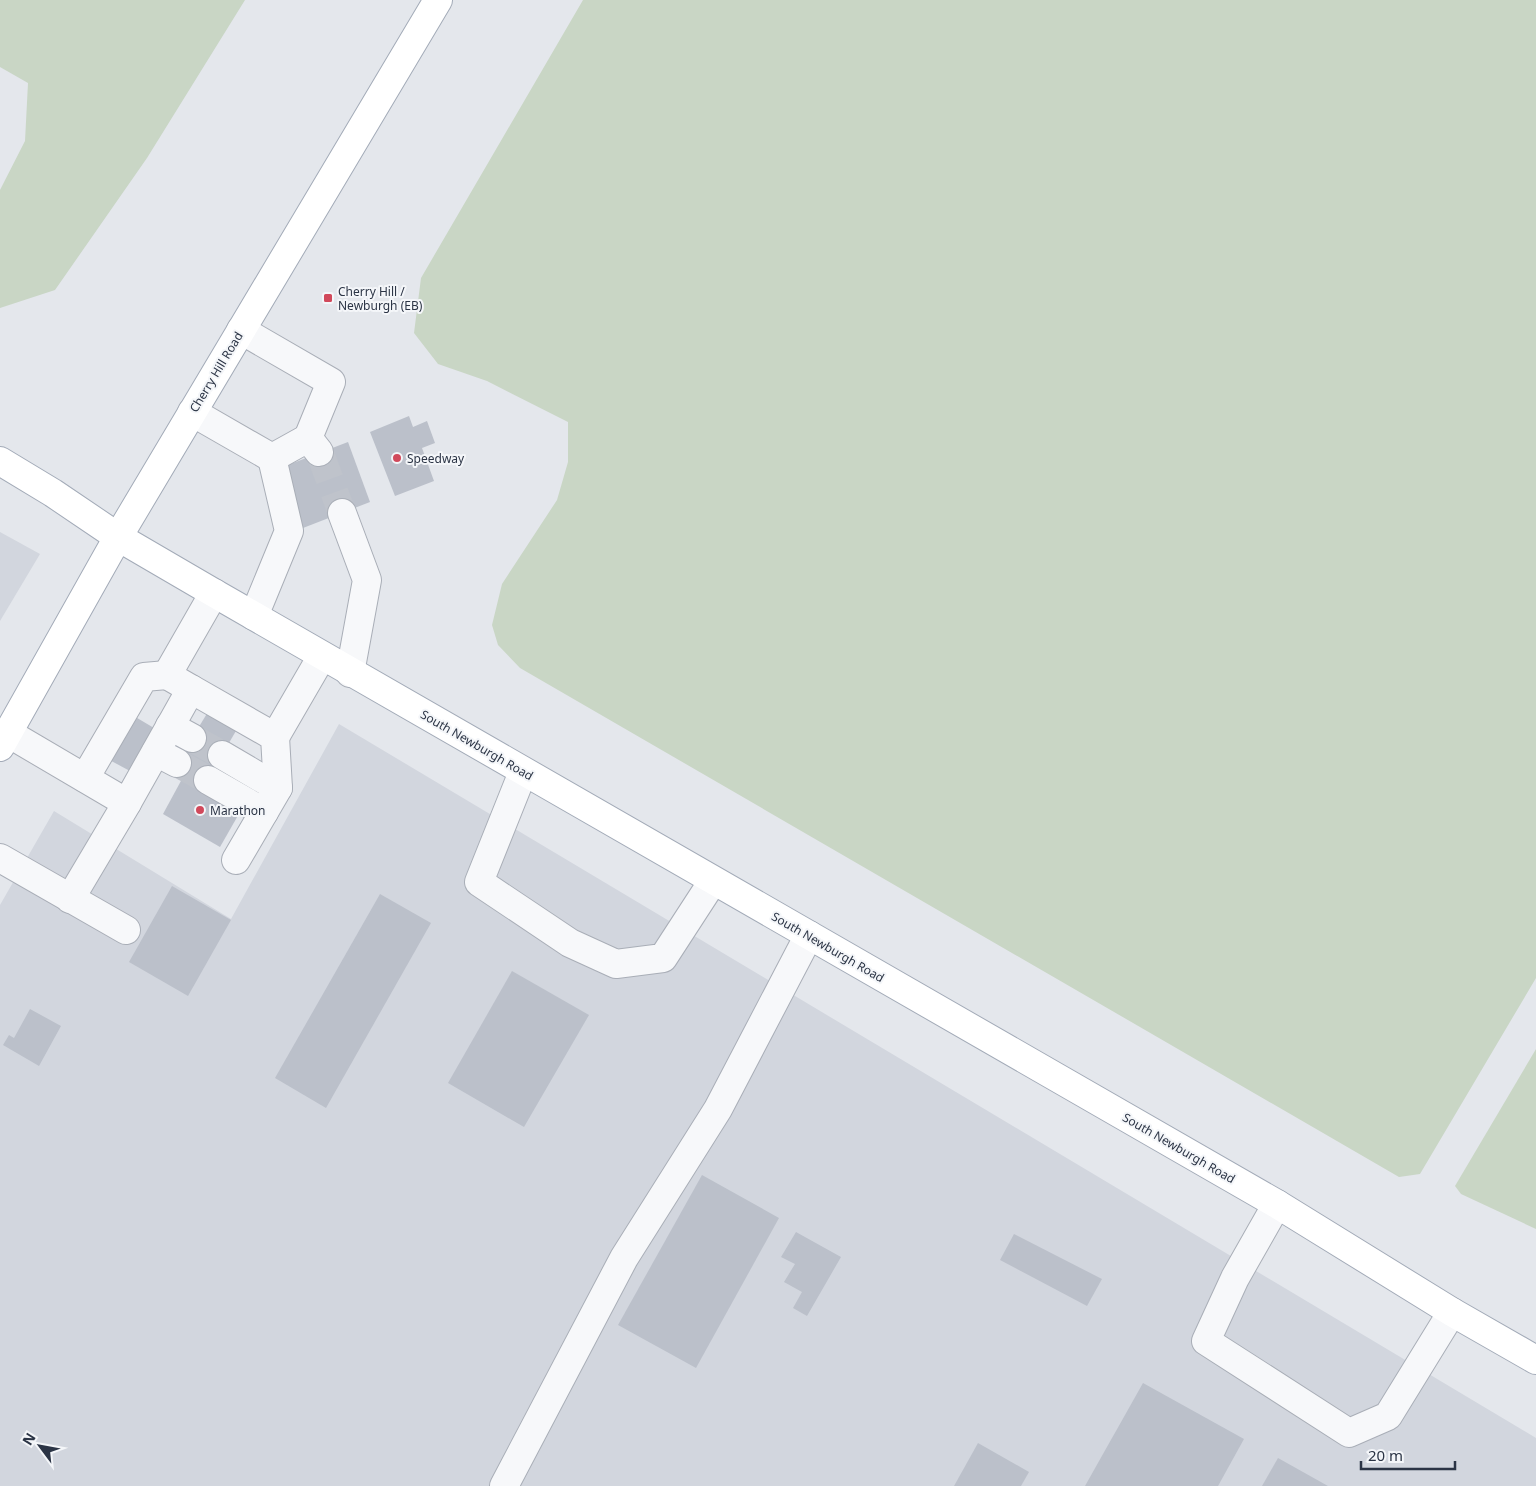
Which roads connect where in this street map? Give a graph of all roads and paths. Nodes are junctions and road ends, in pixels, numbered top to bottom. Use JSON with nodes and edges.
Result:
{"nodes":[{"id":1,"x":438,"y":0,"type":"edge"},
{"id":2,"x":241,"y":330,"type":"junction"},
{"id":3,"x":192,"y":412,"type":"junction"},
{"id":4,"x":272,"y":458,"type":"junction"},
{"id":5,"x":0,"y":462,"type":"edge"},
{"id":6,"x":342,"y":513,"type":"tunnel mouth"},
{"id":7,"x":118,"y":537,"type":"junction"},
{"id":8,"x":214,"y":593,"type":"junction"},
{"id":9,"x":254,"y":616,"type":"junction"},
{"id":10,"x":322,"y":656,"type":"junction"},
{"id":11,"x":350,"y":672,"type":"junction"},
{"id":12,"x":167,"y":675,"type":"junction"},
{"id":13,"x":191,"y":689,"type":"junction"},
{"id":14,"x":275,"y":737,"type":"junction"},
{"id":15,"x":4,"y":740,"type":"edge"},
{"id":16,"x":222,"y":755,"type":"tunnel mouth"},
{"id":17,"x":523,"y":772,"type":"junction"},
{"id":18,"x":85,"y":778,"type":"junction"},
{"id":19,"x":208,"y":780,"type":"tunnel mouth"},
{"id":20,"x":278,"y":788,"type":"junction"},
{"id":21,"x":127,"y":803,"type":"junction"},
{"id":22,"x":264,"y":812,"type":"junction"},
{"id":23,"x":0,"y":858,"type":"edge"},
{"id":24,"x":236,"y":860,"type":"dead end"},
{"id":25,"x":713,"y":881,"type":"junction"},
{"id":26,"x":70,"y":899,"type":"junction"},
{"id":27,"x":126,"y":930,"type":"dead end"},
{"id":28,"x":809,"y":936,"type":"junction"},
{"id":29,"x":1277,"y":1204,"type":"junction"},
{"id":30,"x":1452,"y":1312,"type":"junction"},
{"id":31,"x":1536,"y":1360,"type":"edge"},
{"id":32,"x":504,"y":1486,"type":"edge"}],
"edges":[{"from":1,"to":2,"type":"main road","name":"Cherry Hill Road"},
{"from":2,"to":3,"type":"main road","name":"Cherry Hill Road"},
{"from":2,"to":4,"type":"lane"},
{"from":3,"to":4,"type":"lane"},
{"from":3,"to":7,"type":"main road","name":"Cherry Hill Road"},
{"from":4,"to":9,"type":"lane"},
{"from":5,"to":7,"type":"main road","name":"South Newburgh Road"},
{"from":6,"to":11,"type":"lane"},
{"from":7,"to":8,"type":"main road","name":"South Newburgh Road"},
{"from":7,"to":15,"type":"main road","name":"Cherry Hill Road"},
{"from":8,"to":9,"type":"main road","name":"South Newburgh Road"},
{"from":8,"to":12,"type":"lane"},
{"from":9,"to":10,"type":"main road","name":"South Newburgh Road"},
{"from":10,"to":11,"type":"main road","name":"South Newburgh Road"},
{"from":10,"to":14,"type":"lane"},
{"from":11,"to":17,"type":"main road","name":"South Newburgh Road"},
{"from":12,"to":13,"type":"lane"},
{"from":12,"to":18,"type":"lane"},
{"from":13,"to":14,"type":"lane"},
{"from":13,"to":21,"type":"lane"},
{"from":14,"to":20,"type":"lane"},
{"from":15,"to":18,"type":"lane"},
{"from":16,"to":20,"type":"lane"},
{"from":17,"to":25,"type":"main road","name":"South Newburgh Road"},
{"from":17,"to":25,"type":"lane"},
{"from":18,"to":21,"type":"lane"},
{"from":19,"to":22,"type":"lane"},
{"from":20,"to":22,"type":"lane"},
{"from":21,"to":26,"type":"lane"},
{"from":22,"to":24,"type":"lane"},
{"from":23,"to":26,"type":"lane"},
{"from":25,"to":28,"type":"main road","name":"South Newburgh Road"},
{"from":26,"to":27,"type":"lane"},
{"from":28,"to":29,"type":"main road","name":"South Newburgh Road"},
{"from":28,"to":32,"type":"lane"},
{"from":29,"to":30,"type":"main road","name":"South Newburgh Road"},
{"from":29,"to":30,"type":"lane"},
{"from":30,"to":31,"type":"main road","name":"South Newburgh Road"}]}
